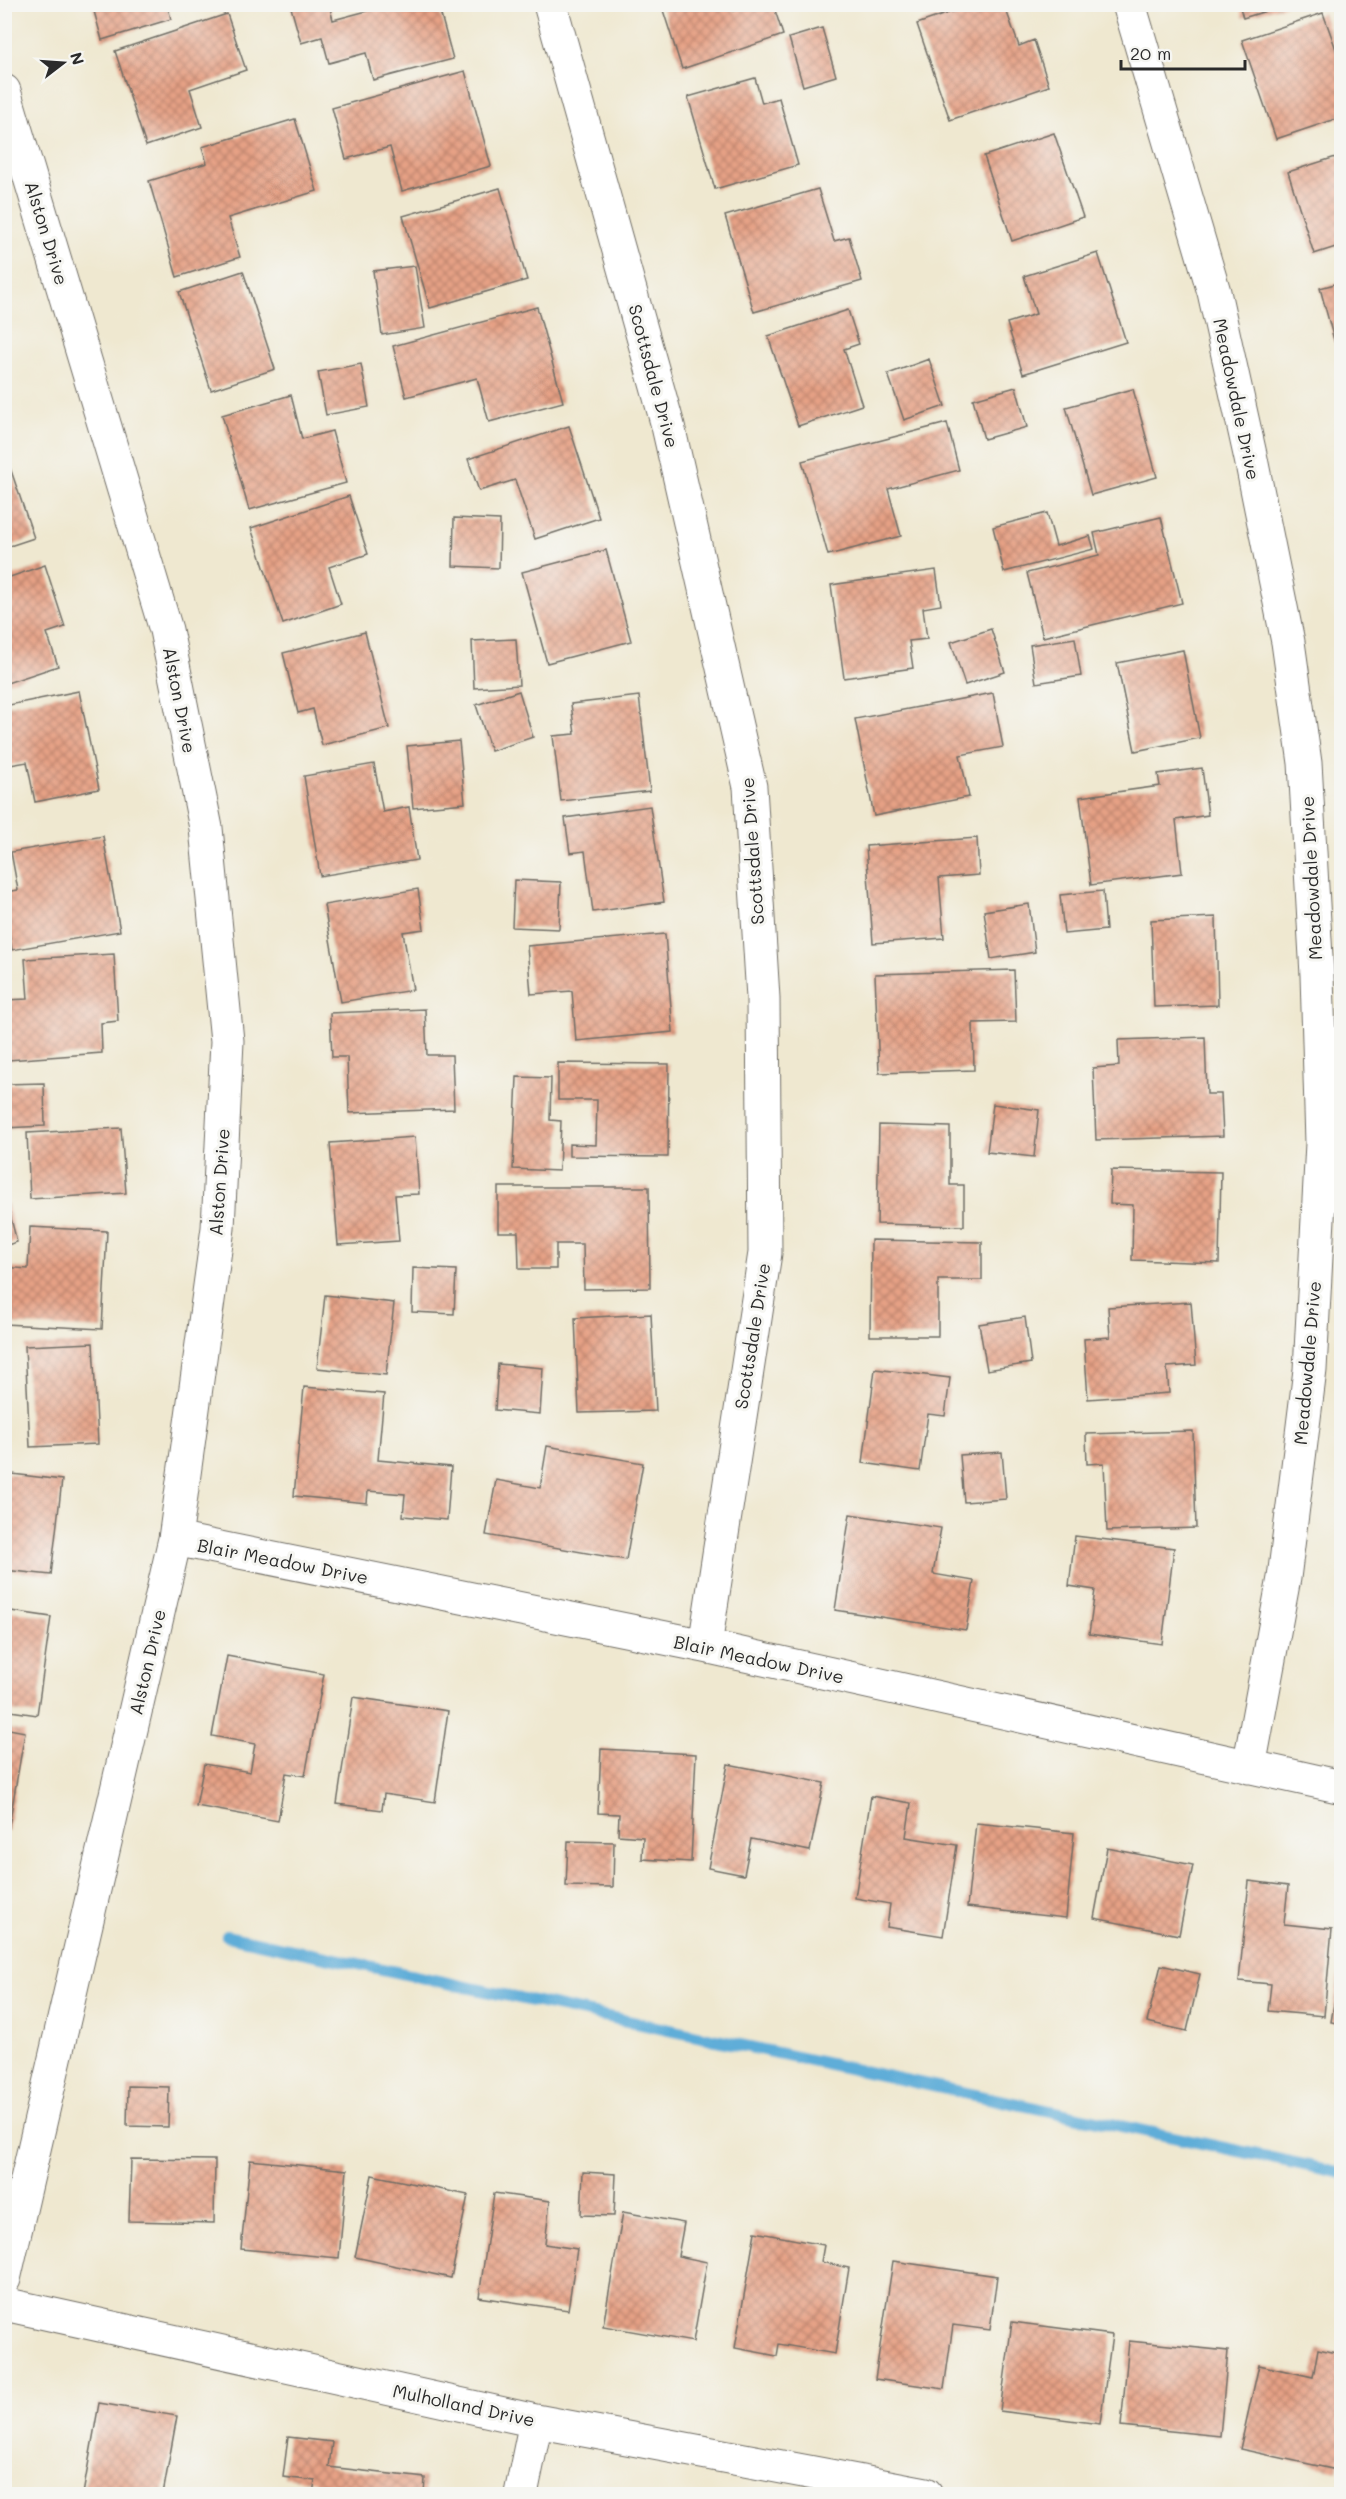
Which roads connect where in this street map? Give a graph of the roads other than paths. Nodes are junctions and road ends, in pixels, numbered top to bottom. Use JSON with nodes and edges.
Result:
{"nodes":[{"id":1,"x":550,"y":4,"type":"edge"},
{"id":2,"x":1130,"y":4,"type":"edge"},
{"id":3,"x":4,"y":91,"type":"edge"},
{"id":4,"x":175,"y":1539,"type":"junction"},
{"id":5,"x":705,"y":1646,"type":"junction"},
{"id":6,"x":1249,"y":1767,"type":"junction"},
{"id":7,"x":1341,"y":1787,"type":"edge"},
{"id":8,"x":4,"y":2279,"type":"edge"},
{"id":9,"x":4,"y":2304,"type":"edge"},
{"id":10,"x":536,"y":2421,"type":"junction"},
{"id":11,"x":521,"y":2494,"type":"edge"},
{"id":12,"x":926,"y":2494,"type":"edge"}],
"edges":[{"from":1,"to":5,"type":"street","name":"Scottsdale Drive"},
{"from":2,"to":6,"type":"street","name":"Meadowdale Drive"},
{"from":3,"to":4,"type":"street","name":"Alston Drive"},
{"from":4,"to":5,"type":"street","name":"Blair Meadow Drive"},
{"from":4,"to":8,"type":"street","name":"Alston Drive"},
{"from":5,"to":6,"type":"street","name":"Blair Meadow Drive"},
{"from":6,"to":7,"type":"street","name":"Blair Meadow Drive"},
{"from":9,"to":10,"type":"street","name":"Mulholland Drive"},
{"from":10,"to":11,"type":"street"},
{"from":10,"to":12,"type":"street","name":"Mulholland Drive"}]}
